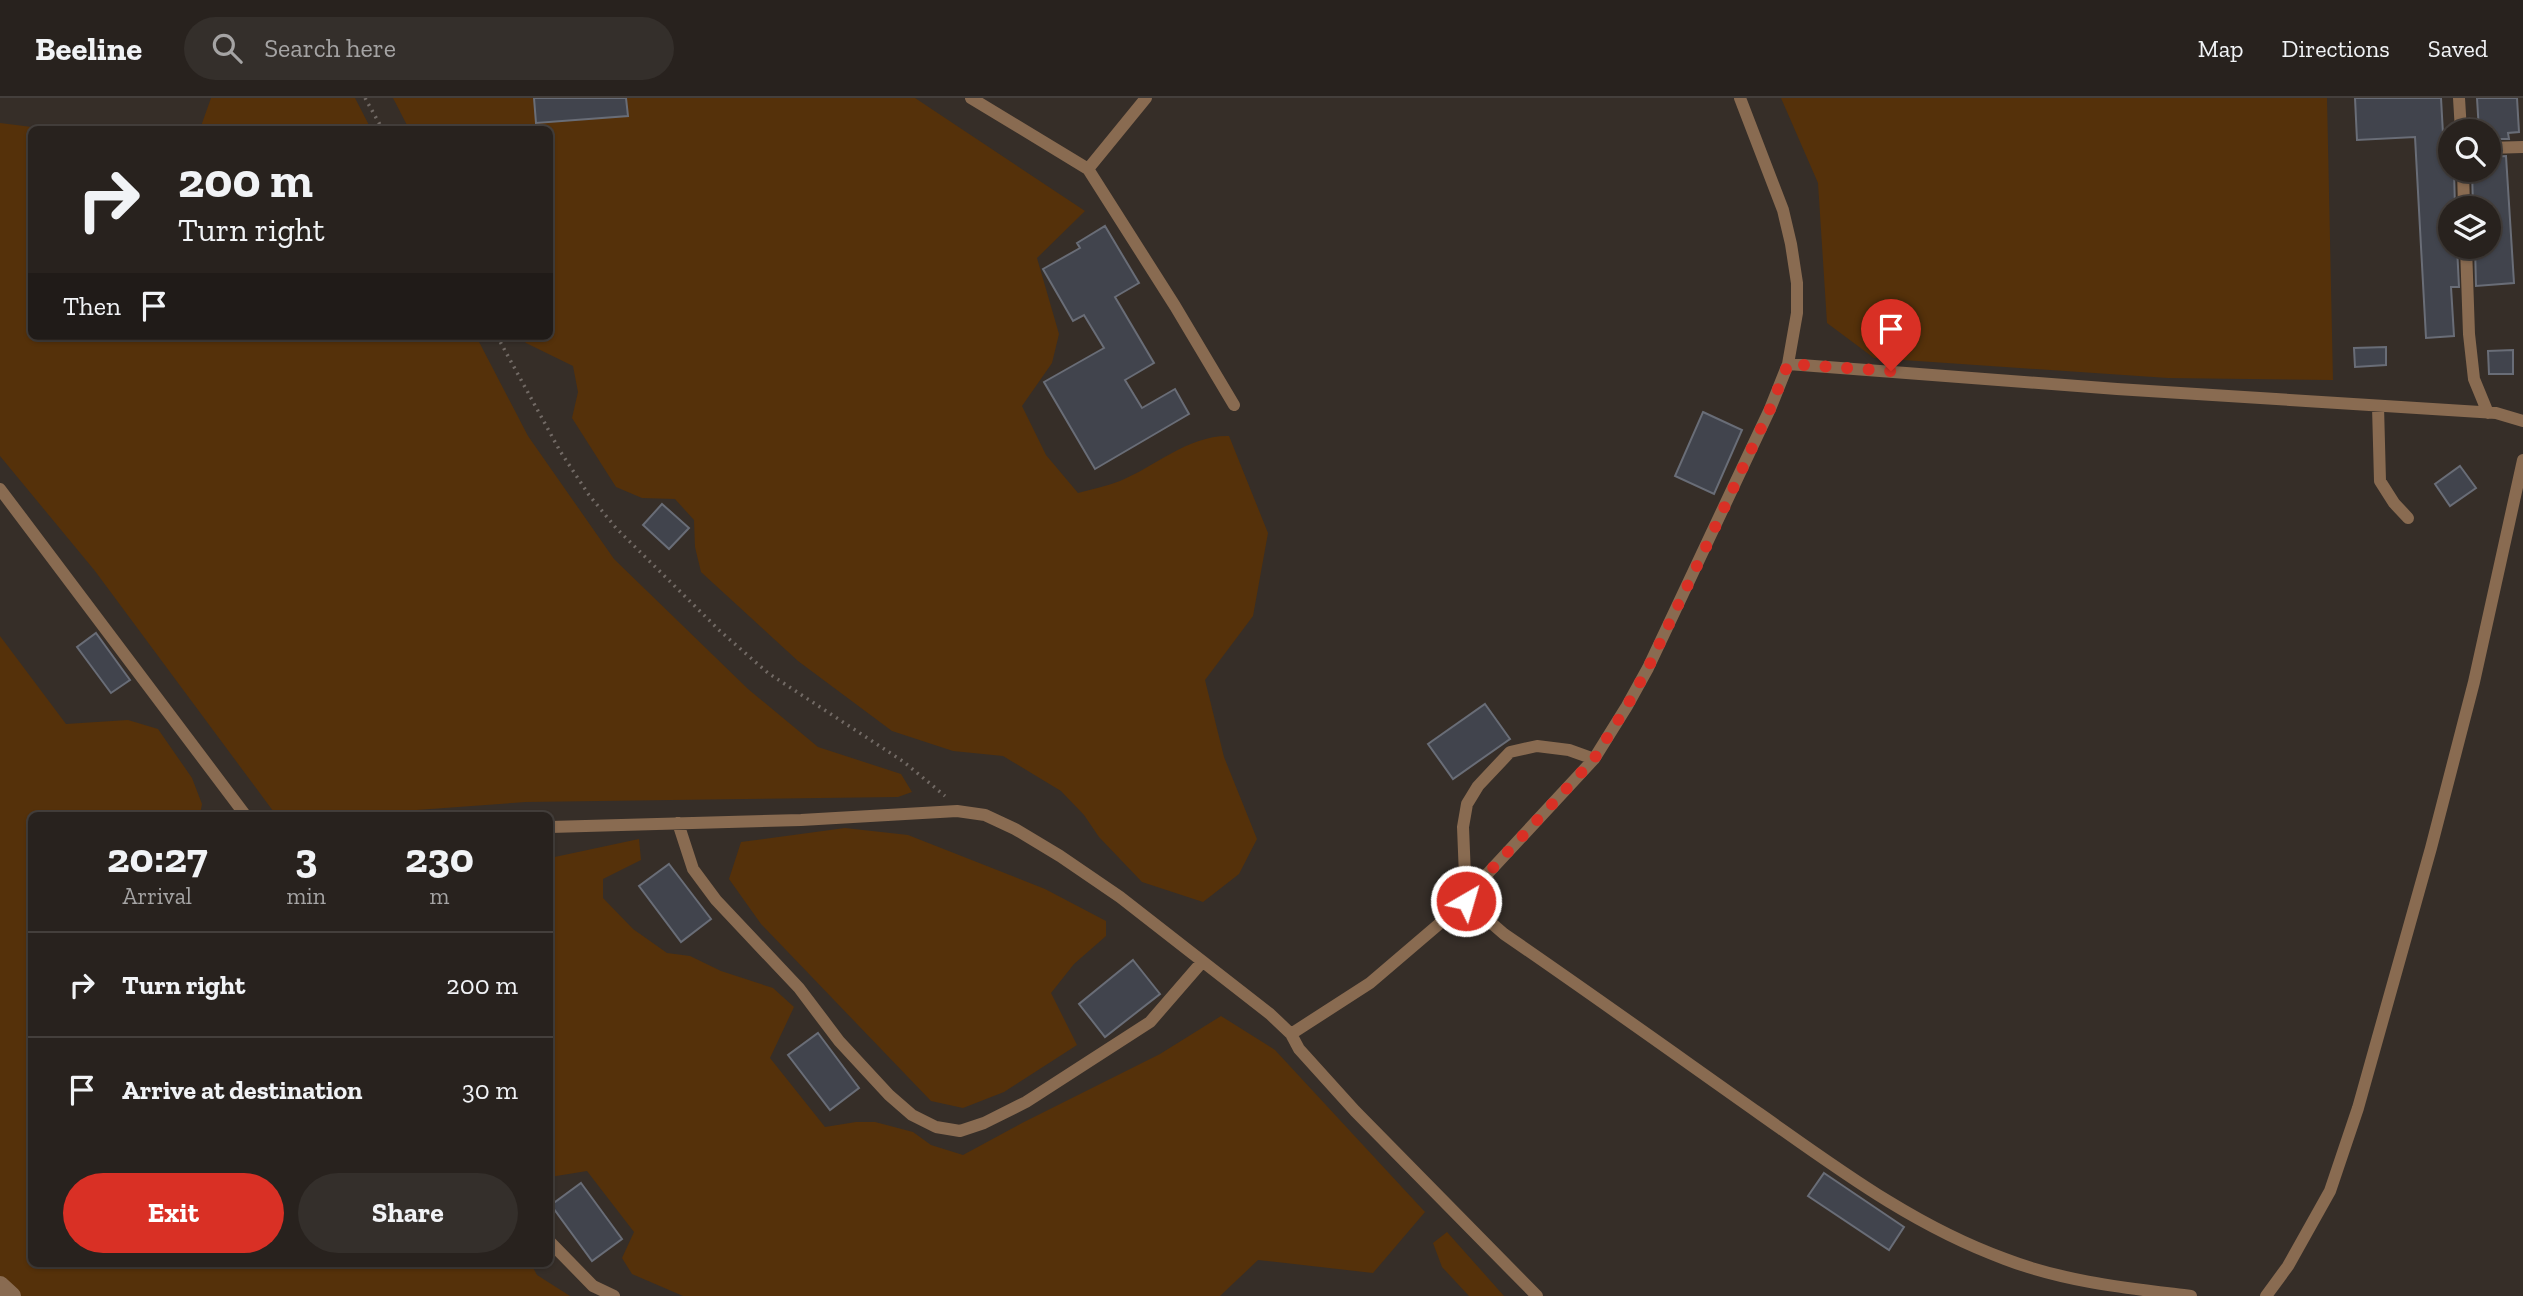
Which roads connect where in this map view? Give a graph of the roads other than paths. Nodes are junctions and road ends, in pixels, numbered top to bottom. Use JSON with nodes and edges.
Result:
{"nodes":[{"id":1,"x":971,"y":98,"type":"edge"},
{"id":2,"x":1146,"y":98,"type":"edge"},
{"id":3,"x":1740,"y":98,"type":"edge"},
{"id":4,"x":2459,"y":98,"type":"edge"},
{"id":5,"x":2460,"y":119,"type":"edge"},
{"id":6,"x":2523,"y":147,"type":"edge"},
{"id":7,"x":2501,"y":148,"type":"edge"},
{"id":8,"x":1088,"y":169,"type":"junction"},
{"id":9,"x":2466,"y":259,"type":"edge"},
{"id":10,"x":1788,"y":364,"type":"junction"},
{"id":11,"x":1234,"y":405,"type":"dead end"},
{"id":12,"x":2378,"y":406,"type":"junction"},
{"id":13,"x":2488,"y":413,"type":"junction"},
{"id":14,"x":2523,"y":421,"type":"edge"},
{"id":15,"x":2523,"y":460,"type":"edge"},
{"id":16,"x":0,"y":489,"type":"edge"},
{"id":17,"x":2408,"y":518,"type":"dead end"},
{"id":18,"x":1594,"y":759,"type":"junction"},
{"id":19,"x":243,"y":812,"type":"edge"},
{"id":20,"x":678,"y":823,"type":"junction"},
{"id":21,"x":553,"y":827,"type":"edge"},
{"id":22,"x":1466,"y":901,"type":"junction"},
{"id":23,"x":1202,"y":962,"type":"junction"},
{"id":24,"x":1291,"y":1034,"type":"junction"},
{"id":25,"x":553,"y":1245,"type":"edge"},
{"id":26,"x":0,"y":1285,"type":"edge"},
{"id":27,"x":12,"y":1296,"type":"edge"},
{"id":28,"x":614,"y":1296,"type":"edge"},
{"id":29,"x":1536,"y":1296,"type":"edge"},
{"id":30,"x":2191,"y":1296,"type":"edge"},
{"id":31,"x":2266,"y":1296,"type":"edge"}],
"edges":[{"from":1,"to":8,"type":"lane"},
{"from":2,"to":8,"type":"lane"},
{"from":3,"to":10,"type":"lane"},
{"from":4,"to":5,"type":"lane"},
{"from":6,"to":7,"type":"lane"},
{"from":8,"to":11,"type":"lane"},
{"from":9,"to":13,"type":"lane"},
{"from":10,"to":12,"type":"lane"},
{"from":10,"to":18,"type":"lane"},
{"from":12,"to":13,"type":"lane"},
{"from":12,"to":17,"type":"lane"},
{"from":13,"to":14,"type":"lane"},
{"from":15,"to":31,"type":"lane"},
{"from":16,"to":19,"type":"lane"},
{"from":18,"to":22,"type":"lane"},
{"from":18,"to":22,"type":"lane"},
{"from":20,"to":21,"type":"lane"},
{"from":20,"to":23,"type":"lane"},
{"from":20,"to":23,"type":"lane"},
{"from":22,"to":24,"type":"lane"},
{"from":22,"to":30,"type":"lane"},
{"from":23,"to":24,"type":"lane"},
{"from":24,"to":29,"type":"lane"},
{"from":25,"to":28,"type":"lane"},
{"from":26,"to":27,"type":"street"}]}
